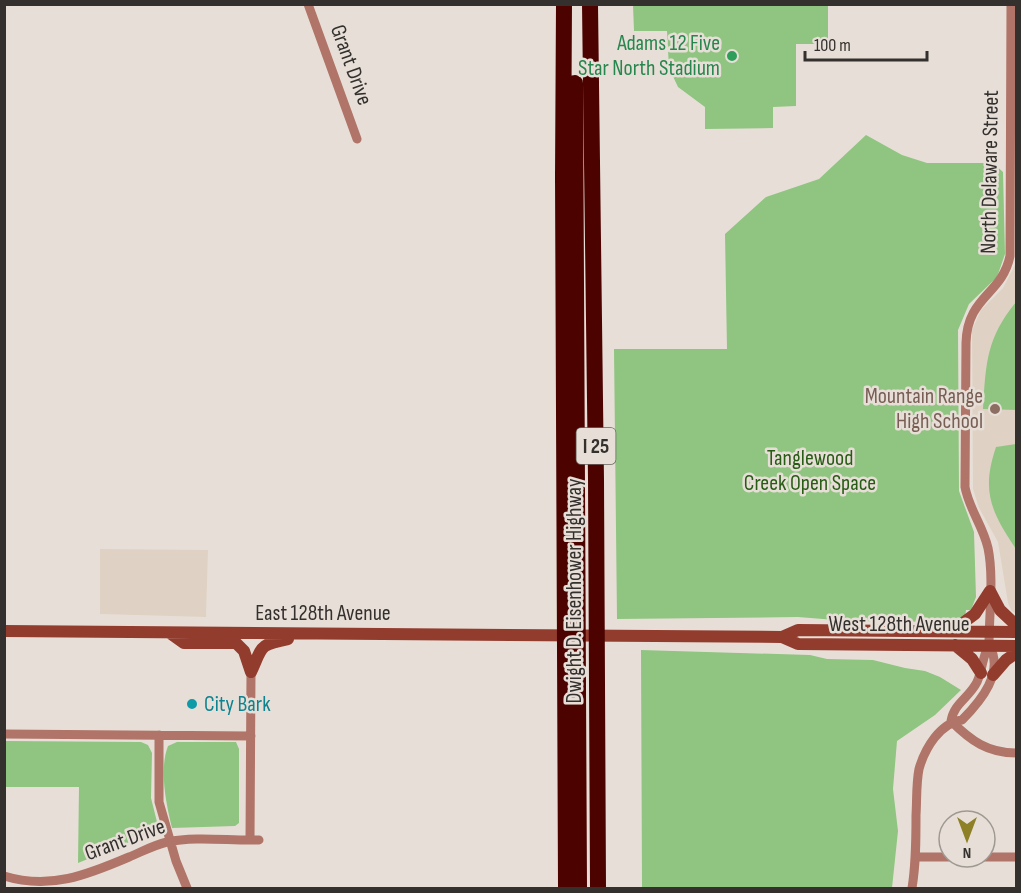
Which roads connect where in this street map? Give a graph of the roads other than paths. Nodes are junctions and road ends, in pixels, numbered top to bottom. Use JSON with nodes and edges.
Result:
{"nodes":[{"id":1,"x":308,"y":4,"type":"edge"},
{"id":2,"x":564,"y":4,"type":"edge"},
{"id":3,"x":574,"y":4,"type":"edge"},
{"id":4,"x":583,"y":4,"type":"edge"},
{"id":5,"x":590,"y":4,"type":"edge"},
{"id":6,"x":1011,"y":4,"type":"edge"},
{"id":7,"x":357,"y":139,"type":"dead end"},
{"id":8,"x":990,"y":591,"type":"junction"},
{"id":9,"x":1017,"y":625,"type":"edge"},
{"id":10,"x":951,"y":631,"type":"junction"},
{"id":11,"x":989,"y":631,"type":"junction"},
{"id":12,"x":4,"y":632,"type":"edge"},
{"id":13,"x":1017,"y":632,"type":"edge"},
{"id":14,"x":170,"y":633,"type":"junction"},
{"id":15,"x":316,"y":634,"type":"junction"},
{"id":16,"x":641,"y":636,"type":"joint"},
{"id":17,"x":782,"y":637,"type":"junction"},
{"id":18,"x":955,"y":645,"type":"junction"},
{"id":19,"x":989,"y":645,"type":"junction"},
{"id":20,"x":1017,"y":646,"type":"edge"},
{"id":21,"x":1017,"y":653,"type":"edge"},
{"id":22,"x":251,"y":672,"type":"junction"},
{"id":23,"x":987,"y":674,"type":"junction"},
{"id":24,"x":951,"y":721,"type":"junction"},
{"id":25,"x":4,"y":734,"type":"edge"},
{"id":26,"x":159,"y":735,"type":"junction"},
{"id":27,"x":251,"y":736,"type":"junction"},
{"id":28,"x":1017,"y":753,"type":"edge"},
{"id":29,"x":170,"y":842,"type":"junction"},
{"id":30,"x":915,"y":857,"type":"junction"},
{"id":31,"x":1017,"y":857,"type":"edge"},
{"id":32,"x":4,"y":876,"type":"edge"},
{"id":33,"x":69,"y":884,"type":"edge"},
{"id":34,"x":187,"y":888,"type":"edge"},
{"id":35,"x":566,"y":888,"type":"edge"},
{"id":36,"x":579,"y":888,"type":"edge"},
{"id":37,"x":589,"y":888,"type":"edge"},
{"id":38,"x":598,"y":888,"type":"edge"},
{"id":39,"x":912,"y":888,"type":"edge"}],
"edges":[{"from":1,"to":7,"type":"street","name":"Grant Drive"},
{"from":2,"to":35,"type":"highway","name":"Dwight D. Eisenhower Highway","number":"I 25"},
{"from":3,"to":36,"type":"highway"},
{"from":4,"to":37,"type":"highway"},
{"from":5,"to":38,"type":"highway","name":"Dwight D. Eisenhower Highway","number":"I 25"},
{"from":6,"to":8,"type":"street","name":"North Delaware Street"},
{"from":8,"to":9,"type":"main road"},
{"from":8,"to":10,"type":"main road"},
{"from":8,"to":11,"type":"street","name":"North Delaware Street"},
{"from":10,"to":11,"type":"main road","name":"West 128th Avenue"},
{"from":10,"to":17,"type":"main road","name":"West 128th Avenue"},
{"from":11,"to":13,"type":"main road","name":"West 128th Avenue"},
{"from":11,"to":19,"type":"street","name":"North Delaware Street"},
{"from":12,"to":14,"type":"main road","name":"East 128th Avenue"},
{"from":14,"to":15,"type":"main road","name":"East 128th Avenue"},
{"from":14,"to":22,"type":"main road"},
{"from":15,"to":16,"type":"main road","name":"East 128th Avenue"},
{"from":15,"to":22,"type":"main road"},
{"from":16,"to":17,"type":"main road","name":"West 128th Avenue"},
{"from":17,"to":18,"type":"main road","name":"West 128th Avenue"},
{"from":18,"to":19,"type":"main road","name":"West 128th Avenue"},
{"from":18,"to":23,"type":"main road"},
{"from":19,"to":20,"type":"main road","name":"West 128th Avenue"},
{"from":19,"to":23,"type":"street","name":"North Delaware Street"},
{"from":21,"to":23,"type":"main road"},
{"from":22,"to":27,"type":"street"},
{"from":23,"to":24,"type":"street","name":"North Delaware Street"},
{"from":24,"to":28,"type":"street"},
{"from":24,"to":30,"type":"street","name":"North Delaware Street"},
{"from":25,"to":26,"type":"street"},
{"from":26,"to":27,"type":"street"},
{"from":26,"to":29,"type":"street"},
{"from":27,"to":29,"type":"street","name":"Grant Drive"},
{"from":29,"to":33,"type":"street","name":"Grant Drive"},
{"from":29,"to":34,"type":"street"},
{"from":30,"to":31,"type":"street"},
{"from":30,"to":39,"type":"street","name":"North Delaware Street"},
{"from":32,"to":33,"type":"street","name":"Grant Drive"}]}
